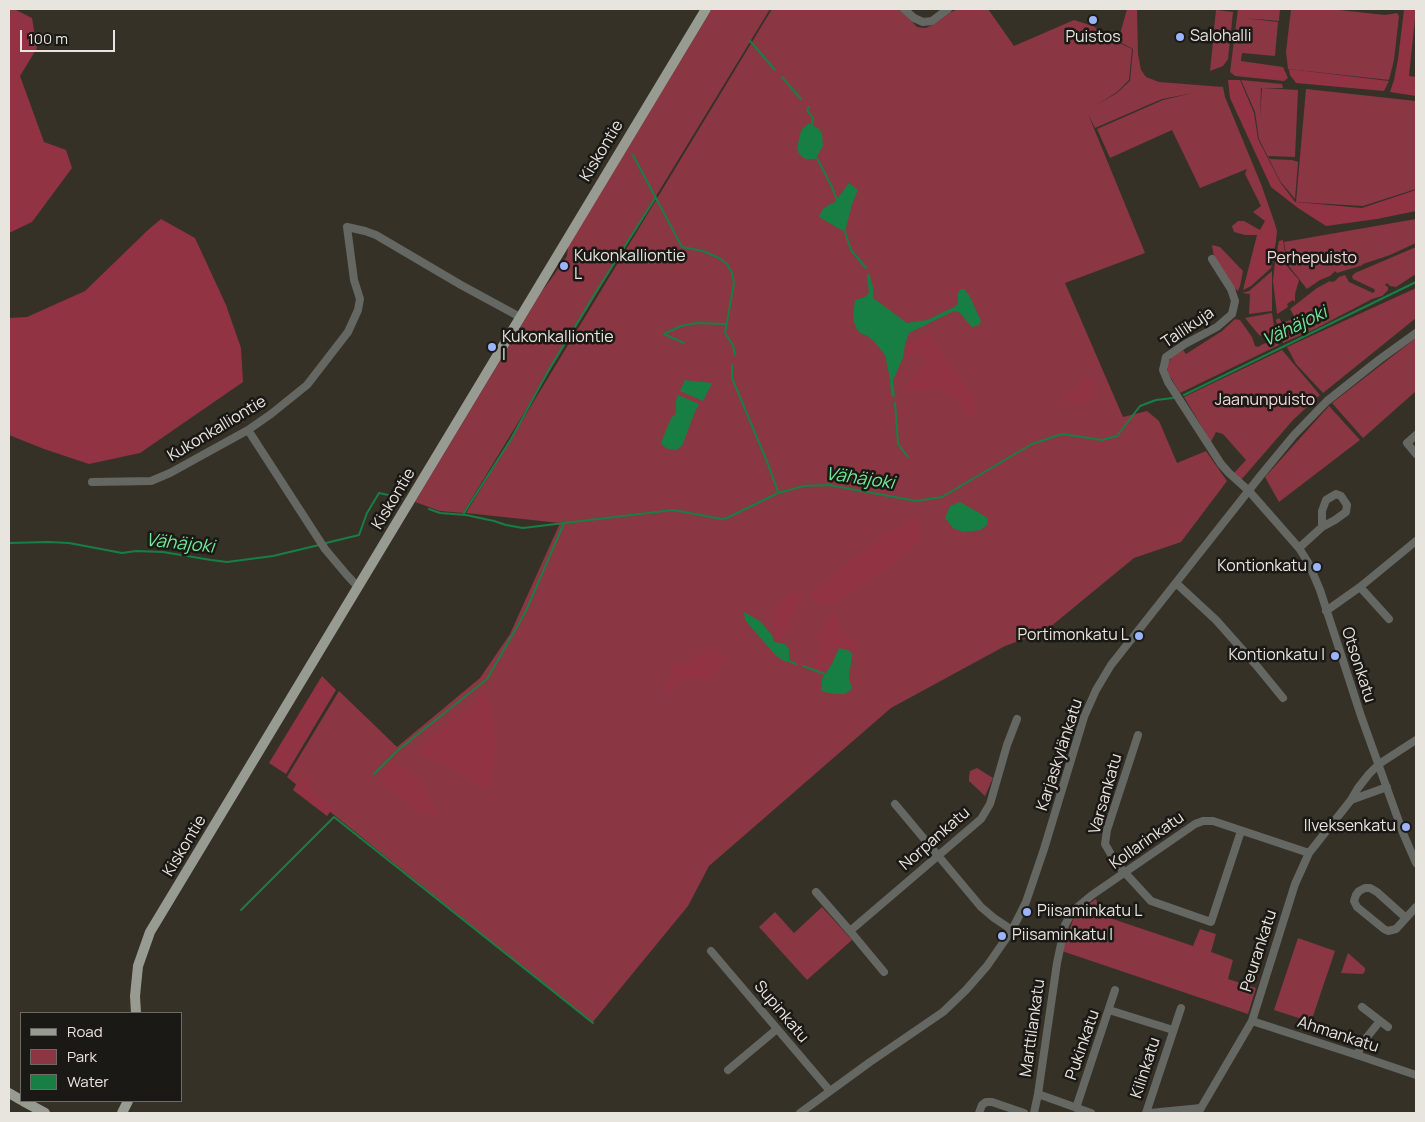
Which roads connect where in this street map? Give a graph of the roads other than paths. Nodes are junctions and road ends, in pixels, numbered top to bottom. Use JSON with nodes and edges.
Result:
{"nodes":[{"id":1,"x":706,"y":9,"type":"edge"},
{"id":2,"x":904,"y":9,"type":"edge"},
{"id":3,"x":948,"y":9,"type":"edge"},
{"id":4,"x":1212,"y":259,"type":"dead end"},
{"id":5,"x":520,"y":317,"type":"junction"},
{"id":6,"x":1416,"y":333,"type":"edge"},
{"id":7,"x":248,"y":430,"type":"junction"},
{"id":8,"x":1416,"y":435,"type":"edge"},
{"id":9,"x":1416,"y":454,"type":"edge"},
{"id":10,"x":92,"y":482,"type":"dead end"},
{"id":11,"x":1248,"y":491,"type":"junction"},
{"id":12,"x":1322,"y":527,"type":"dead end"},
{"id":13,"x":1416,"y":541,"type":"edge"},
{"id":14,"x":1299,"y":548,"type":"junction"},
{"id":15,"x":1176,"y":582,"type":"junction"},
{"id":16,"x":358,"y":587,"type":"junction"},
{"id":17,"x":1360,"y":587,"type":"junction"},
{"id":18,"x":1326,"y":610,"type":"junction"},
{"id":19,"x":1389,"y":619,"type":"dead end"},
{"id":20,"x":1283,"y":698,"type":"dead end"},
{"id":21,"x":1017,"y":719,"type":"dead end"},
{"id":22,"x":1138,"y":735,"type":"dead end"},
{"id":23,"x":1416,"y":740,"type":"edge"},
{"id":24,"x":1379,"y":764,"type":"junction"},
{"id":25,"x":1387,"y":786,"type":"junction"},
{"id":26,"x":1351,"y":800,"type":"junction"},
{"id":27,"x":894,"y":804,"type":"dead end"},
{"id":28,"x":1241,"y":831,"type":"junction"},
{"id":29,"x":1413,"y":847,"type":"edge"},
{"id":30,"x":1309,"y":853,"type":"junction"},
{"id":31,"x":937,"y":856,"type":"junction"},
{"id":32,"x":1416,"y":863,"type":"edge"},
{"id":33,"x":1125,"y":873,"type":"junction"},
{"id":34,"x":816,"y":892,"type":"dead end"},
{"id":35,"x":1416,"y":907,"type":"edge"},
{"id":36,"x":1406,"y":918,"type":"junction"},
{"id":37,"x":1012,"y":930,"type":"junction"},
{"id":38,"x":850,"y":931,"type":"junction"},
{"id":39,"x":1060,"y":946,"type":"joint"},
{"id":40,"x":711,"y":952,"type":"dead end"},
{"id":41,"x":884,"y":972,"type":"dead end"},
{"id":42,"x":1115,"y":990,"type":"dead end"},
{"id":43,"x":1362,"y":1007,"type":"dead end"},
{"id":44,"x":1181,"y":1008,"type":"dead end"},
{"id":45,"x":1109,"y":1010,"type":"junction"},
{"id":46,"x":136,"y":1012,"type":"edge"},
{"id":47,"x":1252,"y":1021,"type":"junction"},
{"id":48,"x":1380,"y":1021,"type":"junction"},
{"id":49,"x":1388,"y":1027,"type":"dead end"},
{"id":50,"x":777,"y":1029,"type":"junction"},
{"id":51,"x":1173,"y":1030,"type":"junction"},
{"id":52,"x":1357,"y":1055,"type":"junction"},
{"id":53,"x":728,"y":1070,"type":"dead end"},
{"id":54,"x":1416,"y":1075,"type":"edge"},
{"id":55,"x":830,"y":1091,"type":"junction"},
{"id":56,"x":1038,"y":1094,"type":"junction"},
{"id":57,"x":26,"y":1102,"type":"edge"},
{"id":58,"x":1076,"y":1108,"type":"junction"},
{"id":59,"x":1199,"y":1111,"type":"edge"},
{"id":60,"x":45,"y":1113,"type":"edge"},
{"id":61,"x":800,"y":1113,"type":"edge"},
{"id":62,"x":979,"y":1113,"type":"edge"},
{"id":63,"x":1024,"y":1113,"type":"edge"},
{"id":64,"x":1034,"y":1113,"type":"edge"},
{"id":65,"x":1091,"y":1113,"type":"edge"},
{"id":66,"x":1146,"y":1113,"type":"edge"},
{"id":67,"x":1150,"y":1113,"type":"edge"}],
"edges":[{"from":1,"to":5,"type":"main road","name":"Kiskontie"},
{"from":2,"to":3,"type":"street"},
{"from":4,"to":11,"type":"street","name":"Tallikuja"},
{"from":5,"to":7,"type":"street","name":"Kukonkalliontie"},
{"from":5,"to":16,"type":"main road","name":"Kiskontie"},
{"from":6,"to":11,"type":"street","name":"Karjaskylänkatu"},
{"from":7,"to":10,"type":"street","name":"Kukonkalliontie"},
{"from":7,"to":16,"type":"street"},
{"from":8,"to":9,"type":"street"},
{"from":11,"to":14,"type":"street","name":"Otsonkatu"},
{"from":11,"to":15,"type":"street","name":"Karjaskylänkatu"},
{"from":12,"to":14,"type":"street"},
{"from":13,"to":17,"type":"street"},
{"from":14,"to":18,"type":"street","name":"Otsonkatu"},
{"from":15,"to":20,"type":"street"},
{"from":15,"to":37,"type":"street","name":"Karjaskylänkatu"},
{"from":16,"to":46,"type":"main road","name":"Kiskontie"},
{"from":17,"to":18,"type":"street"},
{"from":17,"to":19,"type":"street"},
{"from":18,"to":24,"type":"street","name":"Otsonkatu"},
{"from":21,"to":31,"type":"street","name":"Norpankatu"},
{"from":22,"to":33,"type":"street","name":"Varsankatu"},
{"from":23,"to":24,"type":"street","name":"Peurankatu"},
{"from":24,"to":25,"type":"street","name":"Otsonkatu"},
{"from":24,"to":26,"type":"street","name":"Peurankatu"},
{"from":25,"to":26,"type":"street"},
{"from":25,"to":29,"type":"street","name":"Otsonkatu"},
{"from":26,"to":30,"type":"street","name":"Peurankatu"},
{"from":27,"to":31,"type":"street"},
{"from":28,"to":30,"type":"street","name":"Kollarinkatu"},
{"from":28,"to":33,"type":"street","name":"Kollarinkatu"},
{"from":28,"to":33,"type":"street","name":"Varsankatu"},
{"from":29,"to":32,"type":"street","name":"Otsonkatu"},
{"from":30,"to":47,"type":"street","name":"Peurankatu"},
{"from":31,"to":37,"type":"street"},
{"from":31,"to":38,"type":"street","name":"Norpankatu"},
{"from":33,"to":39,"type":"street","name":"Kollarinkatu"},
{"from":34,"to":38,"type":"street"},
{"from":35,"to":36,"type":"street"},
{"from":36,"to":36,"type":"street"},
{"from":37,"to":55,"type":"street","name":"Karjaskylänkatu"},
{"from":38,"to":41,"type":"street"},
{"from":39,"to":56,"type":"street","name":"Marttilankatu"},
{"from":40,"to":50,"type":"street","name":"Supinkatu"},
{"from":42,"to":45,"type":"street","name":"Pukinkatu"},
{"from":43,"to":48,"type":"street"},
{"from":44,"to":51,"type":"street","name":"Kilinkatu"},
{"from":45,"to":51,"type":"street","name":"Kilinkatu"},
{"from":45,"to":58,"type":"street","name":"Pukinkatu"},
{"from":47,"to":52,"type":"street","name":"Ahmankatu"},
{"from":47,"to":59,"type":"street","name":"Peurankatu"},
{"from":48,"to":49,"type":"street"},
{"from":48,"to":52,"type":"street"},
{"from":50,"to":53,"type":"street"},
{"from":50,"to":55,"type":"street","name":"Supinkatu"},
{"from":51,"to":66,"type":"street","name":"Kilinkatu"},
{"from":52,"to":54,"type":"street","name":"Ahmankatu"},
{"from":55,"to":61,"type":"street","name":"Karjaskylänkatu"},
{"from":56,"to":58,"type":"street"},
{"from":56,"to":64,"type":"street","name":"Marttilankatu"},
{"from":57,"to":60,"type":"main road"},
{"from":58,"to":65,"type":"street"},
{"from":59,"to":67,"type":"street"},
{"from":62,"to":63,"type":"street"}]}
